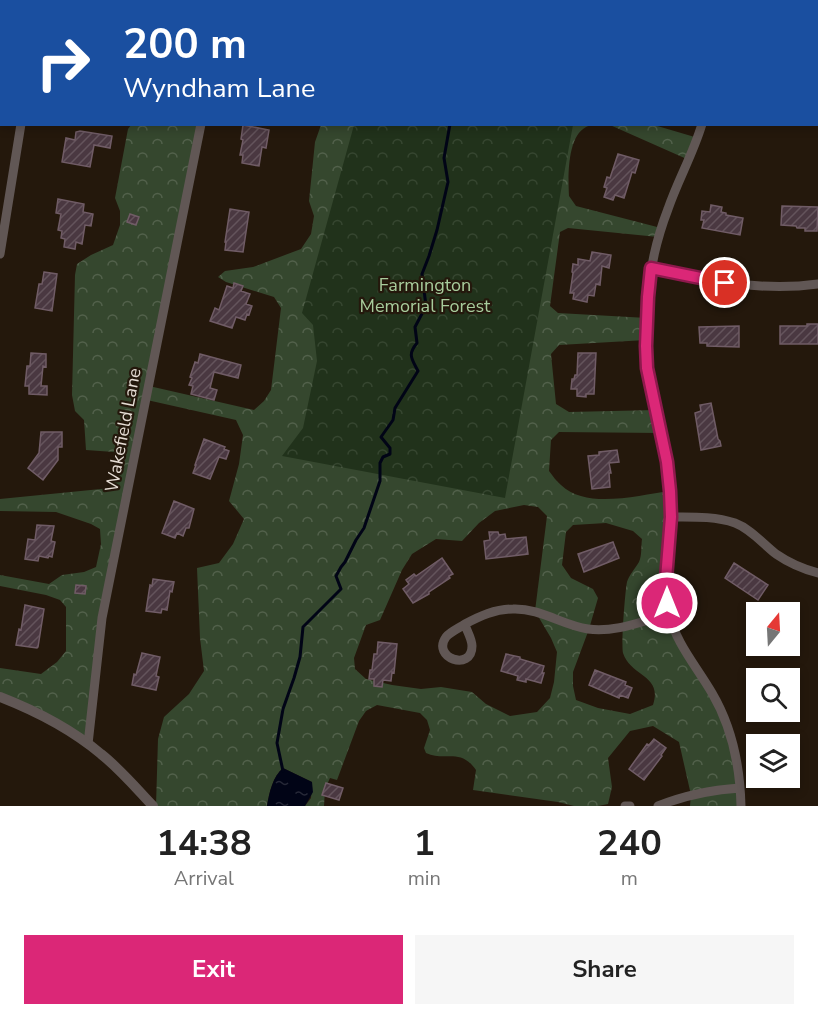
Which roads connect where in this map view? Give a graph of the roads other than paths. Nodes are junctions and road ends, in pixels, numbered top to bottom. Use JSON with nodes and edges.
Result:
{"nodes":[{"id":1,"x":21,"y":126,"type":"edge"},
{"id":2,"x":201,"y":126,"type":"edge"},
{"id":3,"x":701,"y":126,"type":"edge"},
{"id":4,"x":0,"y":254,"type":"edge"},
{"id":5,"x":651,"y":268,"type":"junction"},
{"id":6,"x":818,"y":284,"type":"edge"},
{"id":7,"x":671,"y":517,"type":"junction"},
{"id":8,"x":818,"y":573,"type":"edge"},
{"id":9,"x":669,"y":614,"type":"junction"},
{"id":10,"x":465,"y":625,"type":"dead end"},
{"id":11,"x":0,"y":697,"type":"edge"},
{"id":12,"x":88,"y":744,"type":"junction"},
{"id":13,"x":740,"y":788,"type":"junction"},
{"id":14,"x":153,"y":806,"type":"edge"},
{"id":15,"x":625,"y":806,"type":"edge"},
{"id":16,"x":630,"y":806,"type":"edge"},
{"id":17,"x":658,"y":806,"type":"edge"},
{"id":18,"x":741,"y":806,"type":"edge"}],
"edges":[{"from":1,"to":4,"type":"street"},
{"from":2,"to":12,"type":"street","name":"Wakefield Lane"},
{"from":3,"to":5,"type":"street"},
{"from":5,"to":6,"type":"street"},
{"from":5,"to":7,"type":"street"},
{"from":7,"to":8,"type":"street"},
{"from":7,"to":9,"type":"street"},
{"from":9,"to":10,"type":"street"},
{"from":9,"to":13,"type":"street"},
{"from":11,"to":12,"type":"street"},
{"from":12,"to":14,"type":"street"},
{"from":13,"to":17,"type":"street"},
{"from":13,"to":18,"type":"street"},
{"from":15,"to":16,"type":"street"}]}
